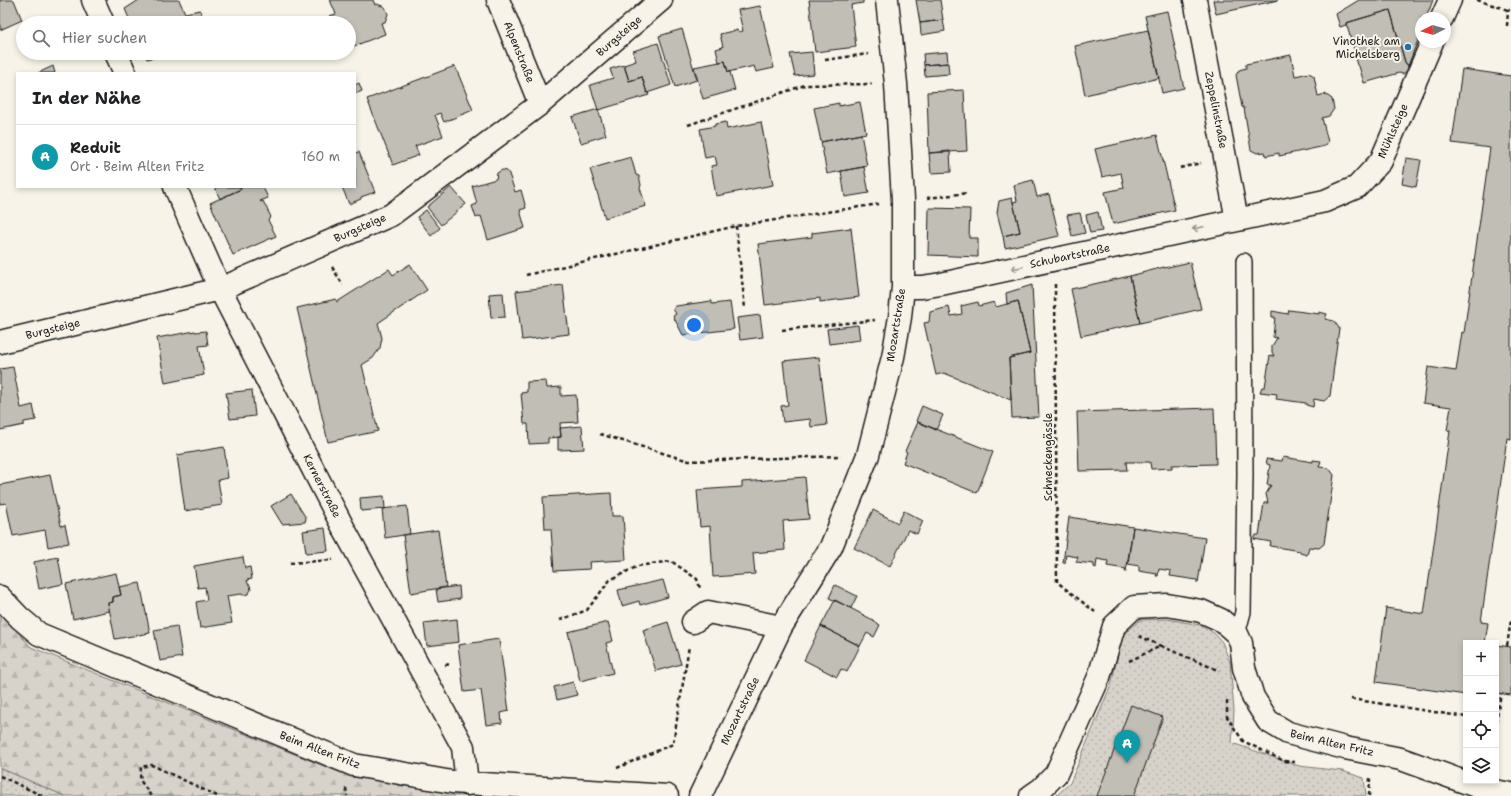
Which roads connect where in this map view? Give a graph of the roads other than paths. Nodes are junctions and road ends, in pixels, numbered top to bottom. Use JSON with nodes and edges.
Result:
{"nodes":[{"id":1,"x":93,"y":0,"type":"edge"},
{"id":2,"x":498,"y":0,"type":"edge"},
{"id":3,"x":661,"y":0,"type":"edge"},
{"id":4,"x":887,"y":0,"type":"edge"},
{"id":5,"x":1195,"y":0,"type":"edge"},
{"id":6,"x":1450,"y":0,"type":"edge"},
{"id":7,"x":1445,"y":12,"type":"edge"},
{"id":8,"x":100,"y":16,"type":"edge"},
{"id":9,"x":1429,"y":48,"type":"edge"},
{"id":10,"x":119,"y":60,"type":"edge"},
{"id":11,"x":125,"y":72,"type":"edge"},
{"id":12,"x":540,"y":104,"type":"junction"},
{"id":13,"x":175,"y":188,"type":"edge"},
{"id":14,"x":1237,"y":220,"type":"junction"},
{"id":15,"x":1244,"y":261,"type":"dead end"},
{"id":16,"x":903,"y":287,"type":"junction"},
{"id":17,"x":220,"y":289,"type":"junction"},
{"id":18,"x":0,"y":342,"type":"edge"},
{"id":19,"x":0,"y":597,"type":"edge"},
{"id":20,"x":700,"y":617,"type":"road end"},
{"id":21,"x":781,"y":627,"type":"junction"},
{"id":22,"x":1237,"y":634,"type":"junction"},
{"id":23,"x":467,"y":784,"type":"junction"},
{"id":24,"x":1487,"y":792,"type":"edge"},
{"id":25,"x":1511,"y":794,"type":"edge"},
{"id":26,"x":667,"y":796,"type":"edge"},
{"id":27,"x":700,"y":796,"type":"edge"},
{"id":28,"x":1031,"y":796,"type":"edge"}],
"edges":[{"from":1,"to":8,"type":"street"},
{"from":2,"to":12,"type":"street","name":"Alpenstraße"},
{"from":3,"to":12,"type":"street","name":"Burgsteige"},
{"from":4,"to":16,"type":"street","name":"Mozartstraße"},
{"from":5,"to":14,"type":"street","name":"Zeppelinstraße"},
{"from":6,"to":7,"type":"street"},
{"from":9,"to":14,"type":"street","name":"Mühlsteige"},
{"from":10,"to":11,"type":"street"},
{"from":12,"to":17,"type":"street","name":"Burgsteige"},
{"from":13,"to":17,"type":"street","name":"Kernerstraße"},
{"from":14,"to":16,"type":"street","name":"Schubartstraße","one_way":true},
{"from":15,"to":22,"type":"lane"},
{"from":16,"to":21,"type":"street","name":"Mozartstraße"},
{"from":17,"to":18,"type":"street","name":"Burgsteige"},
{"from":17,"to":23,"type":"street","name":"Kernerstraße"},
{"from":19,"to":23,"type":"street","name":"Beim Alten Fritz"},
{"from":20,"to":21,"type":"street"},
{"from":21,"to":27,"type":"street","name":"Mozartstraße"},
{"from":22,"to":24,"type":"street","name":"Beim Alten Fritz"},
{"from":22,"to":28,"type":"street"},
{"from":23,"to":26,"type":"street","name":"Beim Alten Fritz"},
{"from":24,"to":25,"type":"street","name":"Beim Alten Fritz"}]}
